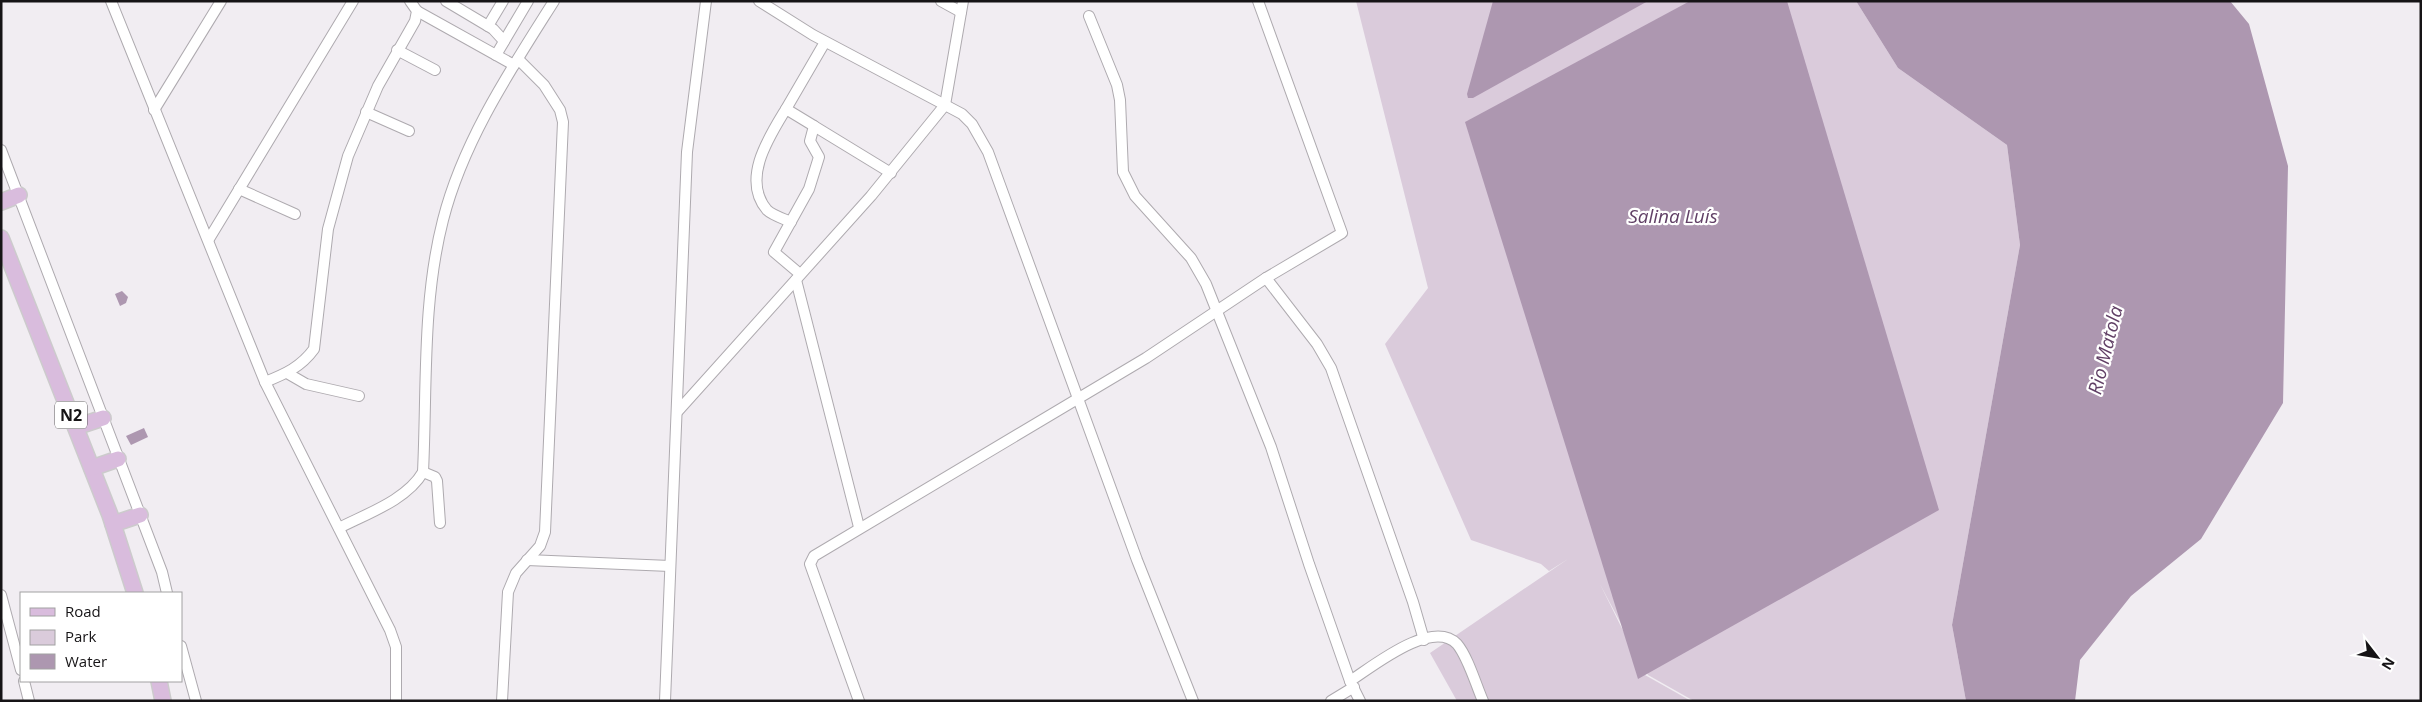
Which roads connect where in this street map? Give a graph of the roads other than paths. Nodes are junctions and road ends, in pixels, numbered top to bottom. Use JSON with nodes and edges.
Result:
{"nodes":[{"id":1,"x":111,"y":1,"type":"edge"},
{"id":2,"x":221,"y":1,"type":"edge"},
{"id":3,"x":353,"y":1,"type":"edge"},
{"id":4,"x":410,"y":1,"type":"edge"},
{"id":5,"x":446,"y":1,"type":"edge"},
{"id":6,"x":503,"y":1,"type":"edge"},
{"id":7,"x":528,"y":1,"type":"edge"},
{"id":8,"x":554,"y":1,"type":"edge"},
{"id":9,"x":706,"y":1,"type":"edge"},
{"id":10,"x":759,"y":1,"type":"edge"},
{"id":11,"x":941,"y":1,"type":"edge"},
{"id":12,"x":963,"y":1,"type":"edge"},
{"id":13,"x":1258,"y":1,"type":"edge"},
{"id":14,"x":417,"y":10,"type":"junction"},
{"id":15,"x":960,"y":12,"type":"junction"},
{"id":16,"x":1089,"y":16,"type":"dead end"},
{"id":17,"x":488,"y":26,"type":"junction"},
{"id":18,"x":504,"y":41,"type":"junction"},
{"id":19,"x":825,"y":42,"type":"junction"},
{"id":20,"x":397,"y":50,"type":"junction"},
{"id":21,"x":496,"y":55,"type":"junction"},
{"id":22,"x":516,"y":62,"type":"junction"},
{"id":23,"x":435,"y":70,"type":"dead end"},
{"id":24,"x":946,"y":105,"type":"junction"},
{"id":25,"x":786,"y":109,"type":"junction"},
{"id":26,"x":154,"y":110,"type":"junction"},
{"id":27,"x":366,"y":112,"type":"junction"},
{"id":28,"x":814,"y":126,"type":"junction"},
{"id":29,"x":409,"y":131,"type":"dead end"},
{"id":30,"x":1,"y":150,"type":"edge"},
{"id":31,"x":891,"y":173,"type":"junction"},
{"id":32,"x":239,"y":189,"type":"junction"},
{"id":33,"x":19,"y":195,"type":"junction"},
{"id":34,"x":1,"y":202,"type":"edge"},
{"id":35,"x":295,"y":214,"type":"dead end"},
{"id":36,"x":791,"y":222,"type":"junction"},
{"id":37,"x":1,"y":238,"type":"edge"},
{"id":38,"x":209,"y":239,"type":"junction"},
{"id":39,"x":798,"y":277,"type":"junction"},
{"id":40,"x":1266,"y":278,"type":"junction"},
{"id":41,"x":1217,"y":312,"type":"junction"},
{"id":42,"x":287,"y":373,"type":"junction"},
{"id":43,"x":265,"y":382,"type":"junction"},
{"id":44,"x":359,"y":396,"type":"dead end"},
{"id":45,"x":1076,"y":397,"type":"junction"},
{"id":46,"x":678,"y":411,"type":"junction"},
{"id":47,"x":103,"y":418,"type":"junction"},
{"id":48,"x":76,"y":427,"type":"junction"},
{"id":49,"x":118,"y":459,"type":"junction"},
{"id":50,"x":92,"y":468,"type":"junction"},
{"id":51,"x":423,"y":472,"type":"junction"},
{"id":52,"x":140,"y":515,"type":"junction"},
{"id":53,"x":440,"y":523,"type":"dead end"},
{"id":54,"x":113,"y":524,"type":"junction"},
{"id":55,"x":859,"y":527,"type":"junction"},
{"id":56,"x":339,"y":528,"type":"junction"},
{"id":57,"x":528,"y":560,"type":"junction"},
{"id":58,"x":670,"y":566,"type":"junction"},
{"id":59,"x":135,"y":592,"type":"edge"},
{"id":60,"x":167,"y":592,"type":"edge"},
{"id":61,"x":1,"y":595,"type":"edge"},
{"id":62,"x":1424,"y":640,"type":"junction"},
{"id":63,"x":182,"y":650,"type":"edge"},
{"id":64,"x":20,"y":666,"type":"edge"},
{"id":65,"x":24,"y":682,"type":"edge"},
{"id":66,"x":158,"y":682,"type":"edge"},
{"id":67,"x":1352,"y":684,"type":"junction"},
{"id":68,"x":29,"y":701,"type":"edge"},
{"id":69,"x":163,"y":701,"type":"edge"},
{"id":70,"x":196,"y":701,"type":"edge"},
{"id":71,"x":396,"y":701,"type":"edge"},
{"id":72,"x":502,"y":701,"type":"edge"},
{"id":73,"x":665,"y":701,"type":"edge"},
{"id":74,"x":860,"y":701,"type":"edge"},
{"id":75,"x":1193,"y":701,"type":"edge"},
{"id":76,"x":1331,"y":701,"type":"edge"},
{"id":77,"x":1360,"y":701,"type":"edge"},
{"id":78,"x":1483,"y":701,"type":"edge"}],
"edges":[{"from":1,"to":26,"type":"street"},
{"from":2,"to":26,"type":"street"},
{"from":3,"to":32,"type":"street"},
{"from":4,"to":14,"type":"street"},
{"from":5,"to":17,"type":"street"},
{"from":6,"to":17,"type":"street"},
{"from":7,"to":18,"type":"street"},
{"from":8,"to":22,"type":"street"},
{"from":9,"to":46,"type":"street"},
{"from":10,"to":19,"type":"street"},
{"from":11,"to":15,"type":"street"},
{"from":12,"to":15,"type":"street"},
{"from":13,"to":40,"type":"street"},
{"from":14,"to":20,"type":"street"},
{"from":14,"to":21,"type":"street"},
{"from":15,"to":24,"type":"street"},
{"from":16,"to":41,"type":"street"},
{"from":17,"to":18,"type":"street"},
{"from":18,"to":21,"type":"street"},
{"from":19,"to":24,"type":"street"},
{"from":19,"to":25,"type":"street"},
{"from":20,"to":23,"type":"street"},
{"from":20,"to":27,"type":"street"},
{"from":21,"to":22,"type":"street"},
{"from":22,"to":51,"type":"street"},
{"from":22,"to":57,"type":"street"},
{"from":24,"to":31,"type":"street"},
{"from":24,"to":45,"type":"street"},
{"from":25,"to":28,"type":"street"},
{"from":25,"to":36,"type":"street"},
{"from":26,"to":38,"type":"street"},
{"from":27,"to":29,"type":"street"},
{"from":27,"to":42,"type":"street"},
{"from":28,"to":31,"type":"street"},
{"from":28,"to":36,"type":"street"},
{"from":30,"to":33,"type":"street"},
{"from":31,"to":39,"type":"street"},
{"from":32,"to":35,"type":"street"},
{"from":32,"to":38,"type":"street"},
{"from":33,"to":34,"type":"main road"},
{"from":33,"to":47,"type":"street"},
{"from":36,"to":39,"type":"street"},
{"from":37,"to":48,"type":"main road","number":"N2"},
{"from":38,"to":43,"type":"street"},
{"from":39,"to":46,"type":"street"},
{"from":39,"to":55,"type":"street"},
{"from":40,"to":41,"type":"street"},
{"from":40,"to":62,"type":"street"},
{"from":41,"to":45,"type":"street"},
{"from":41,"to":67,"type":"street"},
{"from":42,"to":43,"type":"street"},
{"from":42,"to":44,"type":"street"},
{"from":43,"to":56,"type":"street"},
{"from":45,"to":55,"type":"street"},
{"from":45,"to":75,"type":"street"},
{"from":46,"to":58,"type":"street"},
{"from":47,"to":48,"type":"main road"},
{"from":47,"to":49,"type":"street"},
{"from":48,"to":50,"type":"main road","number":"N2"},
{"from":49,"to":50,"type":"main road"},
{"from":49,"to":52,"type":"street"},
{"from":50,"to":54,"type":"main road","number":"N2"},
{"from":51,"to":53,"type":"street"},
{"from":51,"to":56,"type":"street"},
{"from":52,"to":54,"type":"main road"},
{"from":52,"to":60,"type":"street"},
{"from":54,"to":59,"type":"main road","number":"N2"},
{"from":55,"to":74,"type":"street"},
{"from":56,"to":71,"type":"street"},
{"from":57,"to":58,"type":"street"},
{"from":57,"to":72,"type":"street"},
{"from":58,"to":73,"type":"street"},
{"from":61,"to":64,"type":"street"},
{"from":62,"to":67,"type":"street"},
{"from":62,"to":78,"type":"street"},
{"from":63,"to":70,"type":"street"},
{"from":65,"to":68,"type":"street"},
{"from":66,"to":69,"type":"main road"},
{"from":67,"to":76,"type":"street"},
{"from":67,"to":77,"type":"street"}]}
